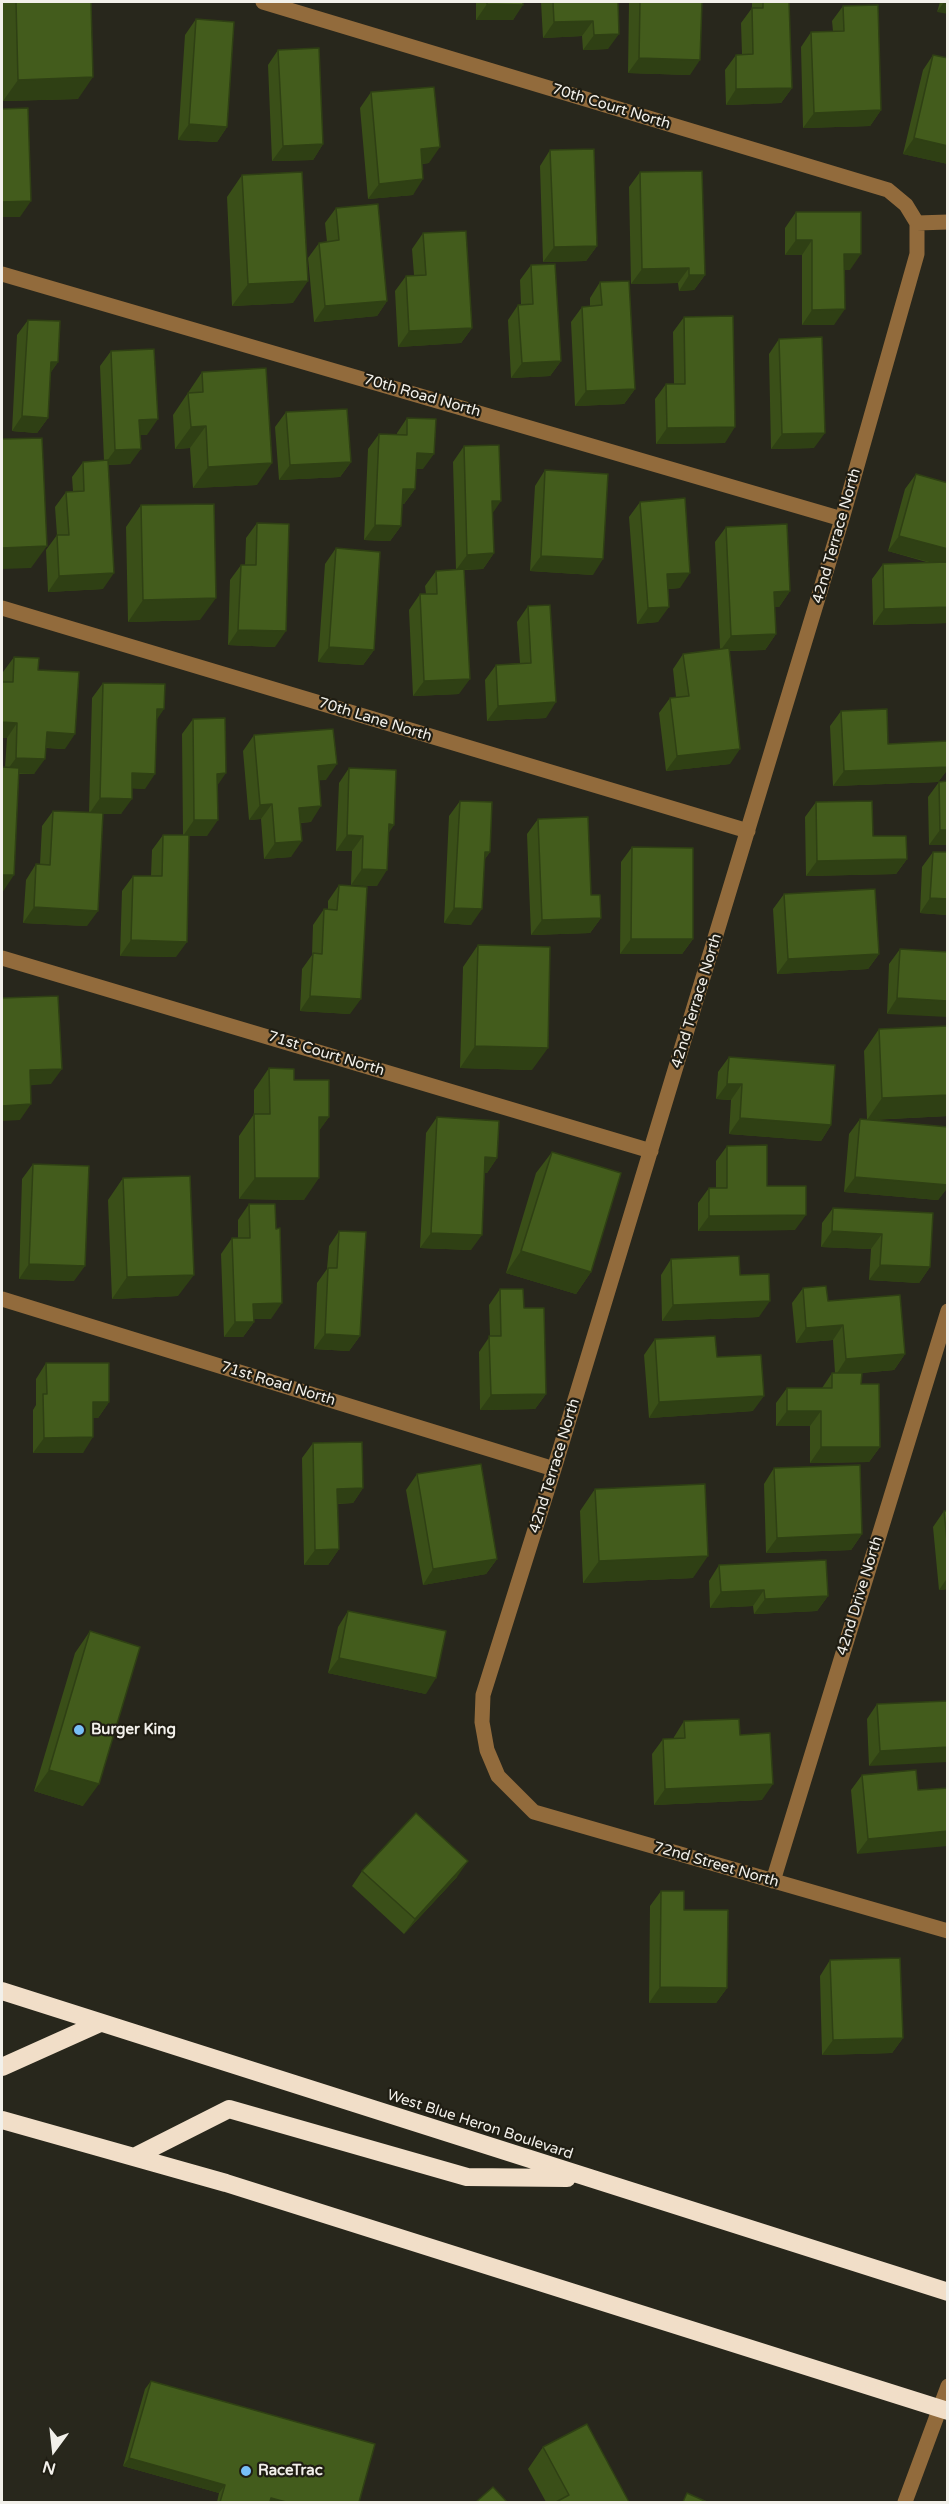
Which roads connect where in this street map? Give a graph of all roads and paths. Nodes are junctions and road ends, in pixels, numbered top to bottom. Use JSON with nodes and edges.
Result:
{"nodes":[{"id":1,"x":263,"y":2,"type":"edge"},
{"id":2,"x":948,"y":222,"type":"edge"},
{"id":3,"x":917,"y":223,"type":"junction"},
{"id":4,"x":2,"y":274,"type":"edge"},
{"id":5,"x":842,"y":519,"type":"junction"},
{"id":6,"x":2,"y":608,"type":"edge"},
{"id":7,"x":748,"y":831,"type":"junction"},
{"id":8,"x":2,"y":958,"type":"edge"},
{"id":9,"x":651,"y":1151,"type":"junction"},
{"id":10,"x":2,"y":1299,"type":"edge"},
{"id":11,"x":948,"y":1311,"type":"edge"},
{"id":12,"x":554,"y":1469,"type":"junction"},
{"id":13,"x":498,"y":1776,"type":"joint"},
{"id":14,"x":773,"y":1881,"type":"junction"},
{"id":15,"x":948,"y":1932,"type":"edge"},
{"id":16,"x":2,"y":1991,"type":"edge"},
{"id":17,"x":100,"y":2023,"type":"junction"},
{"id":18,"x":2,"y":2067,"type":"edge"},
{"id":19,"x":2,"y":2120,"type":"edge"},
{"id":20,"x":134,"y":2157,"type":"junction"},
{"id":21,"x":586,"y":2178,"type":"junction"},
{"id":22,"x":948,"y":2292,"type":"edge"},
{"id":23,"x":948,"y":2386,"type":"edge"},
{"id":24,"x":943,"y":2410,"type":"edge"},
{"id":25,"x":905,"y":2502,"type":"edge"}],
"edges":[{"from":1,"to":3,"type":"street","name":"70th Court North"},
{"from":2,"to":3,"type":"street"},
{"from":3,"to":5,"type":"street","name":"42nd Terrace North"},
{"from":4,"to":5,"type":"street","name":"70th Road North"},
{"from":5,"to":7,"type":"street","name":"42nd Terrace North"},
{"from":6,"to":7,"type":"street","name":"70th Lane North"},
{"from":7,"to":9,"type":"street","name":"42nd Terrace North"},
{"from":8,"to":9,"type":"street","name":"71st Court North"},
{"from":9,"to":12,"type":"street","name":"42nd Terrace North"},
{"from":10,"to":12,"type":"street","name":"71st Road North"},
{"from":11,"to":14,"type":"street","name":"42nd Drive North"},
{"from":12,"to":13,"type":"street","name":"42nd Terrace North"},
{"from":13,"to":14,"type":"street","name":"72nd Street North"},
{"from":14,"to":15,"type":"street","name":"72nd Street North"},
{"from":16,"to":17,"type":"highway","name":"West Blue Heron Boulevard"},
{"from":17,"to":18,"type":"highway"},
{"from":17,"to":21,"type":"highway","name":"West Blue Heron Boulevard"},
{"from":19,"to":20,"type":"highway"},
{"from":20,"to":21,"type":"highway"},
{"from":20,"to":24,"type":"highway"},
{"from":21,"to":22,"type":"highway","name":"West Blue Heron Boulevard"},
{"from":23,"to":24,"type":"street"},
{"from":24,"to":25,"type":"street"}]}
